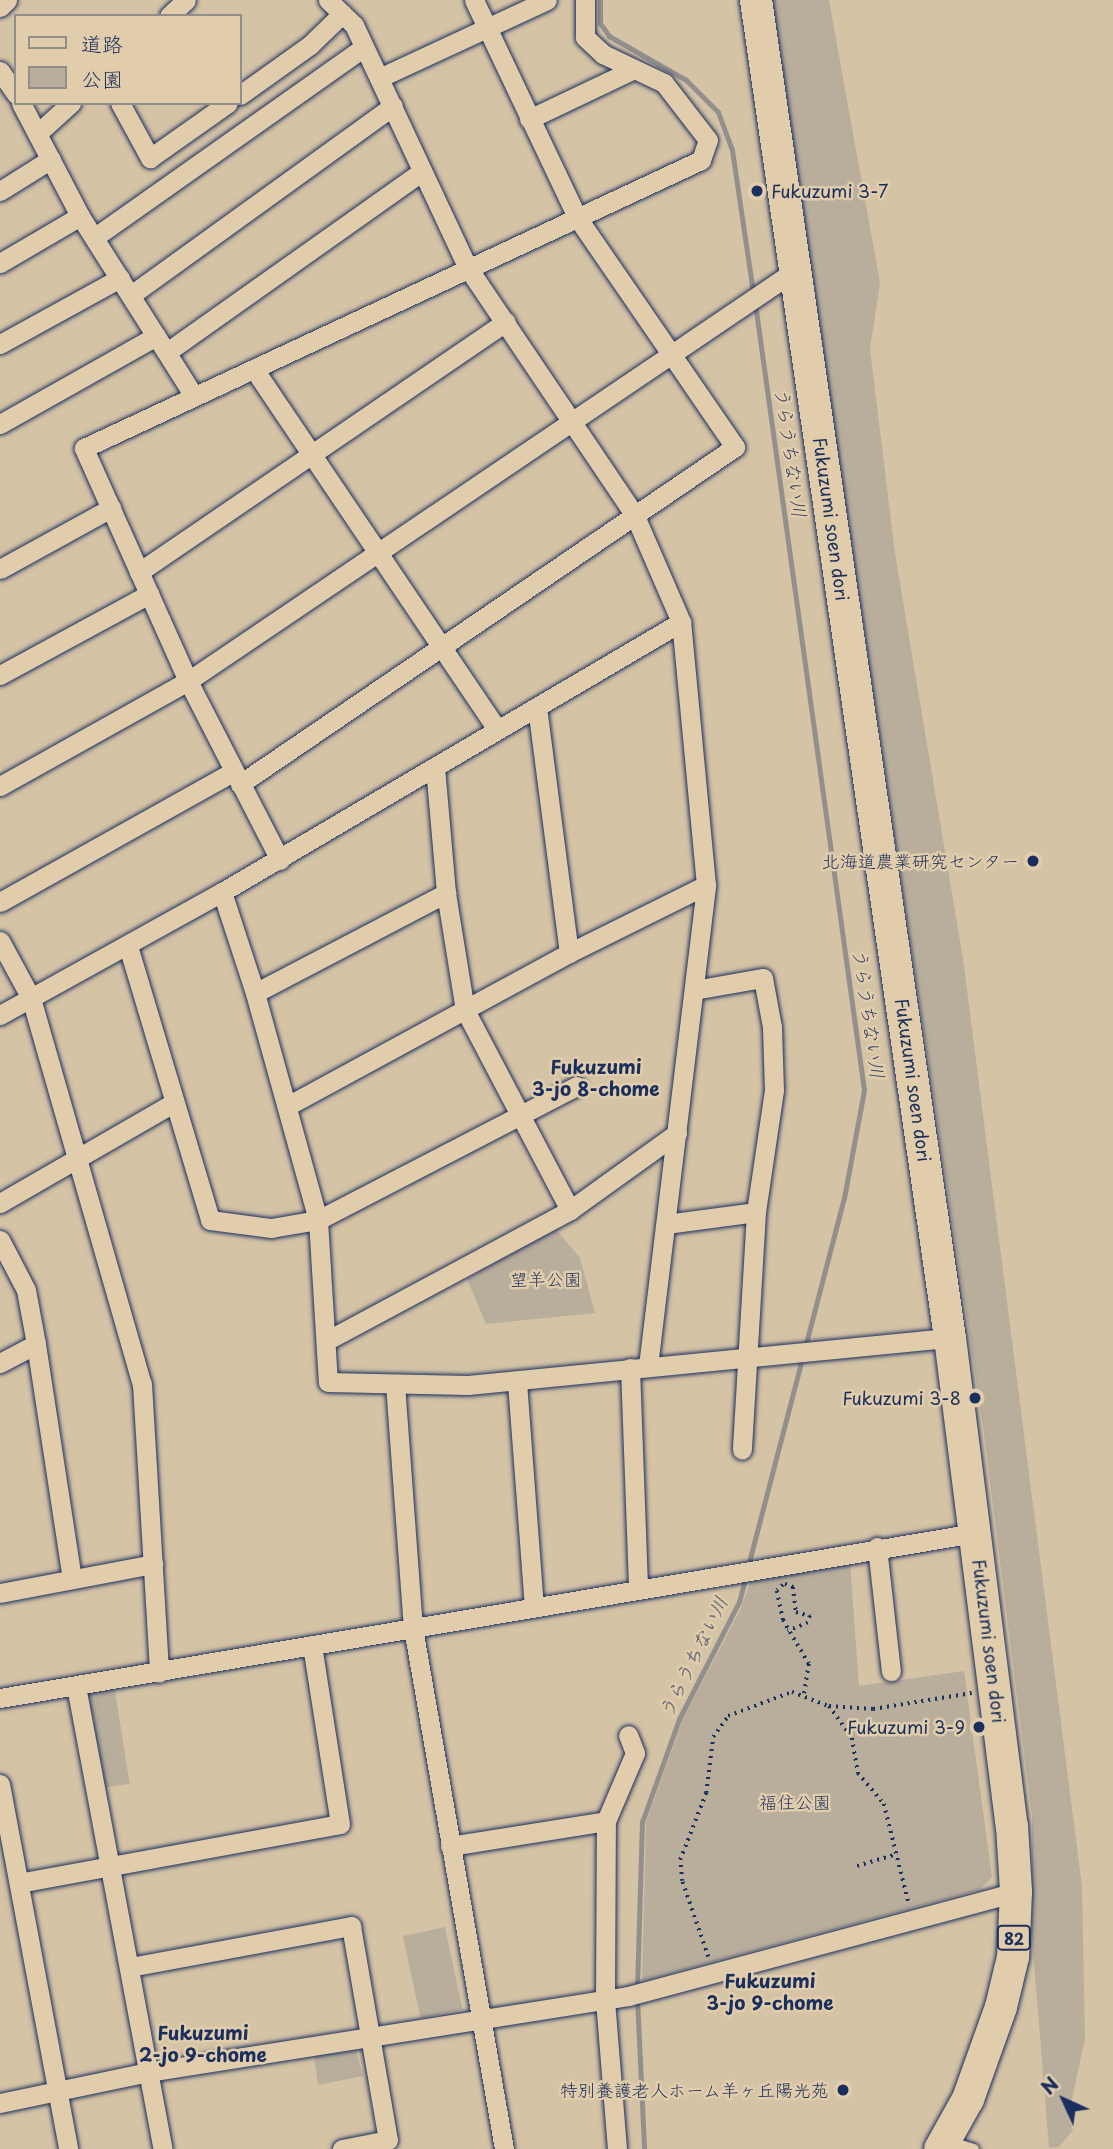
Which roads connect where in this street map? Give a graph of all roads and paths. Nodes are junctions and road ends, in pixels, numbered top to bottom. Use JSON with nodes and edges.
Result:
{"nodes":[{"id":1,"x":8,"y":0,"type":"edge"},
{"id":2,"x":186,"y":0,"type":"edge"},
{"id":3,"x":474,"y":0,"type":"edge"},
{"id":4,"x":547,"y":0,"type":"edge"},
{"id":5,"x":585,"y":0,"type":"edge"},
{"id":6,"x":756,"y":0,"type":"edge"},
{"id":7,"x":0,"y":7,"type":"edge"},
{"id":8,"x":335,"y":7,"type":"edge"},
{"id":9,"x":171,"y":14,"type":"edge"},
{"id":10,"x":489,"y":29,"type":"junction"},
{"id":11,"x":364,"y":47,"type":"junction"},
{"id":12,"x":632,"y":70,"type":"junction"},
{"id":13,"x":0,"y":71,"type":"edge"},
{"id":14,"x":379,"y":78,"type":"junction"},
{"id":15,"x":14,"y":91,"type":"edge"},
{"id":16,"x":242,"y":94,"type":"edge"},
{"id":17,"x":22,"y":105,"type":"edge"},
{"id":18,"x":69,"y":105,"type":"edge"},
{"id":19,"x":121,"y":105,"type":"edge"},
{"id":20,"x":225,"y":105,"type":"edge"},
{"id":21,"x":393,"y":106,"type":"junction"},
{"id":22,"x":530,"y":119,"type":"junction"},
{"id":23,"x":38,"y":133,"type":"junction"},
{"id":24,"x":51,"y":159,"type":"junction"},
{"id":25,"x":421,"y":172,"type":"junction"},
{"id":26,"x":0,"y":191,"type":"edge"},
{"id":27,"x":80,"y":216,"type":"junction"},
{"id":28,"x":577,"y":217,"type":"junction"},
{"id":29,"x":94,"y":237,"type":"junction"},
{"id":30,"x":0,"y":263,"type":"edge"},
{"id":31,"x":468,"y":268,"type":"junction"},
{"id":32,"x":796,"y":270,"type":"junction"},
{"id":33,"x":120,"y":278,"type":"junction"},
{"id":34,"x":131,"y":295,"type":"junction"},
{"id":35,"x":506,"y":322,"type":"junction"},
{"id":36,"x":0,"y":344,"type":"edge"},
{"id":37,"x":161,"y":344,"type":"junction"},
{"id":38,"x":671,"y":352,"type":"junction"},
{"id":39,"x":254,"y":369,"type":"junction"},
{"id":40,"x":194,"y":396,"type":"junction"},
{"id":41,"x":571,"y":419,"type":"junction"},
{"id":42,"x":0,"y":424,"type":"edge"},
{"id":43,"x":312,"y":454,"type":"junction"},
{"id":44,"x":111,"y":508,"type":"junction"},
{"id":45,"x":635,"y":516,"type":"junction"},
{"id":46,"x":379,"y":550,"type":"junction"},
{"id":47,"x":0,"y":569,"type":"edge"},
{"id":48,"x":139,"y":572,"type":"junction"},
{"id":49,"x":149,"y":594,"type":"junction"},
{"id":50,"x":681,"y":622,"type":"junction"},
{"id":51,"x":441,"y":645,"type":"junction"},
{"id":52,"x":0,"y":675,"type":"edge"},
{"id":53,"x":188,"y":681,"type":"junction"},
{"id":54,"x":537,"y":707,"type":"junction"},
{"id":55,"x":497,"y":729,"type":"junction"},
{"id":56,"x":435,"y":767,"type":"junction"},
{"id":57,"x":237,"y":777,"type":"junction"},
{"id":58,"x":0,"y":786,"type":"edge"},
{"id":59,"x":280,"y":860,"type":"junction"},
{"id":60,"x":706,"y":885,"type":"junction"},
{"id":61,"x":222,"y":892,"type":"junction"},
{"id":62,"x":446,"y":893,"type":"junction"},
{"id":63,"x":0,"y":902,"type":"edge"},
{"id":64,"x":0,"y":941,"type":"edge"},
{"id":65,"x":128,"y":946,"type":"junction"},
{"id":66,"x":569,"y":953,"type":"junction"},
{"id":67,"x":694,"y":990,"type":"junction"},
{"id":68,"x":256,"y":993,"type":"junction"},
{"id":69,"x":31,"y":998,"type":"junction"},
{"id":70,"x":465,"y":1010,"type":"junction"},
{"id":71,"x":0,"y":1015,"type":"edge"},
{"id":72,"x":576,"y":1086,"type":"dead end"},
{"id":73,"x":173,"y":1103,"type":"junction"},
{"id":74,"x":287,"y":1106,"type":"junction"},
{"id":75,"x":518,"y":1117,"type":"junction"},
{"id":76,"x":677,"y":1133,"type":"junction"},
{"id":77,"x":78,"y":1156,"type":"junction"},
{"id":78,"x":0,"y":1203,"type":"edge"},
{"id":79,"x":570,"y":1210,"type":"junction"},
{"id":80,"x":756,"y":1212,"type":"junction"},
{"id":81,"x":318,"y":1220,"type":"junction"},
{"id":82,"x":666,"y":1224,"type":"junction"},
{"id":83,"x":0,"y":1240,"type":"edge"},
{"id":84,"x":950,"y":1338,"type":"junction"},
{"id":85,"x":326,"y":1341,"type":"junction"},
{"id":86,"x":36,"y":1344,"type":"junction"},
{"id":87,"x":748,"y":1355,"type":"junction"},
{"id":88,"x":0,"y":1363,"type":"edge"},
{"id":89,"x":639,"y":1367,"type":"junction"},
{"id":90,"x":517,"y":1382,"type":"junction"},
{"id":91,"x":395,"y":1384,"type":"junction"},
{"id":92,"x":742,"y":1450,"type":"dead end"},
{"id":93,"x":975,"y":1533,"type":"junction"},
{"id":94,"x":877,"y":1547,"type":"junction"},
{"id":95,"x":153,"y":1564,"type":"junction"},
{"id":96,"x":784,"y":1574,"type":"junction"},
{"id":97,"x":72,"y":1578,"type":"junction"},
{"id":98,"x":638,"y":1590,"type":"junction"},
{"id":99,"x":0,"y":1593,"type":"edge"},
{"id":100,"x":534,"y":1607,"type":"junction"},
{"id":101,"x":413,"y":1629,"type":"junction"},
{"id":102,"x":788,"y":1630,"type":"junction"},
{"id":103,"x":312,"y":1645,"type":"junction"},
{"id":104,"x":891,"y":1671,"type":"dead end"},
{"id":105,"x":159,"y":1672,"type":"junction"},
{"id":106,"x":76,"y":1686,"type":"junction"},
{"id":107,"x":995,"y":1689,"type":"junction"},
{"id":108,"x":804,"y":1694,"type":"junction"},
{"id":109,"x":0,"y":1699,"type":"edge"},
{"id":110,"x":829,"y":1706,"type":"junction"},
{"id":111,"x":628,"y":1735,"type":"dead end"},
{"id":112,"x":0,"y":1784,"type":"edge"},
{"id":113,"x":606,"y":1821,"type":"junction"},
{"id":114,"x":450,"y":1846,"type":"junction"},
{"id":115,"x":897,"y":1854,"type":"junction"},
{"id":116,"x":110,"y":1864,"type":"junction"},
{"id":117,"x":857,"y":1866,"type":"dead end"},
{"id":118,"x":19,"y":1883,"type":"junction"},
{"id":119,"x":1016,"y":1892,"type":"junction"},
{"id":120,"x":913,"y":1921,"type":"junction"},
{"id":121,"x":130,"y":1968,"type":"junction"},
{"id":122,"x":714,"y":1976,"type":"junction"},
{"id":123,"x":605,"y":1999,"type":"junction"},
{"id":124,"x":481,"y":2021,"type":"junction"},
{"id":125,"x":373,"y":2038,"type":"junction"},
{"id":126,"x":149,"y":2072,"type":"junction"},
{"id":127,"x":57,"y":2090,"type":"junction"},
{"id":128,"x":0,"y":2103,"type":"edge"},
{"id":129,"x":959,"y":2147,"type":"edge"},
{"id":130,"x":68,"y":2149,"type":"edge"},
{"id":131,"x":163,"y":2149,"type":"edge"},
{"id":132,"x":342,"y":2149,"type":"edge"},
{"id":133,"x":504,"y":2149,"type":"edge"},
{"id":134,"x":617,"y":2149,"type":"edge"}],
"edges":[{"from":1,"to":7,"type":"street"},
{"from":2,"to":9,"type":"street"},
{"from":3,"to":10,"type":"street"},
{"from":4,"to":10,"type":"street"},
{"from":5,"to":12,"type":"street"},
{"from":6,"to":32,"type":"main road","name":"Fukuzumi soen dori","number":"82"},
{"from":8,"to":11,"type":"street"},
{"from":8,"to":16,"type":"street"},
{"from":10,"to":14,"type":"street"},
{"from":10,"to":22,"type":"street"},
{"from":11,"to":14,"type":"street"},
{"from":11,"to":29,"type":"street"},
{"from":12,"to":22,"type":"street"},
{"from":12,"to":28,"type":"street"},
{"from":13,"to":15,"type":"street"},
{"from":14,"to":21,"type":"street"},
{"from":17,"to":23,"type":"street"},
{"from":18,"to":23,"type":"street"},
{"from":19,"to":20,"type":"street"},
{"from":21,"to":25,"type":"street"},
{"from":21,"to":34,"type":"street"},
{"from":22,"to":28,"type":"street"},
{"from":23,"to":24,"type":"street"},
{"from":24,"to":26,"type":"street"},
{"from":24,"to":27,"type":"street"},
{"from":25,"to":31,"type":"street"},
{"from":25,"to":37,"type":"street"},
{"from":27,"to":29,"type":"street"},
{"from":27,"to":30,"type":"street"},
{"from":28,"to":31,"type":"street"},
{"from":28,"to":38,"type":"street"},
{"from":29,"to":33,"type":"street"},
{"from":31,"to":35,"type":"street"},
{"from":31,"to":39,"type":"street"},
{"from":32,"to":38,"type":"street"},
{"from":32,"to":84,"type":"main road","name":"Fukuzumi soen dori","number":"82"},
{"from":33,"to":34,"type":"street"},
{"from":33,"to":36,"type":"street"},
{"from":34,"to":37,"type":"street"},
{"from":35,"to":41,"type":"street"},
{"from":35,"to":43,"type":"street"},
{"from":37,"to":40,"type":"street"},
{"from":37,"to":42,"type":"street"},
{"from":38,"to":41,"type":"street"},
{"from":38,"to":45,"type":"street"},
{"from":39,"to":40,"type":"street"},
{"from":39,"to":43,"type":"street"},
{"from":40,"to":44,"type":"street"},
{"from":41,"to":45,"type":"street"},
{"from":41,"to":46,"type":"street"},
{"from":43,"to":46,"type":"street"},
{"from":43,"to":48,"type":"street"},
{"from":44,"to":47,"type":"street"},
{"from":44,"to":48,"type":"street"},
{"from":45,"to":50,"type":"street"},
{"from":45,"to":51,"type":"street"},
{"from":46,"to":51,"type":"street"},
{"from":46,"to":53,"type":"street"},
{"from":48,"to":49,"type":"street"},
{"from":49,"to":52,"type":"street"},
{"from":49,"to":53,"type":"street"},
{"from":50,"to":54,"type":"street"},
{"from":50,"to":60,"type":"street"},
{"from":51,"to":55,"type":"street"},
{"from":51,"to":57,"type":"street"},
{"from":53,"to":57,"type":"street"},
{"from":53,"to":58,"type":"street"},
{"from":54,"to":55,"type":"street"},
{"from":54,"to":66,"type":"street"},
{"from":55,"to":56,"type":"street"},
{"from":56,"to":59,"type":"street"},
{"from":56,"to":62,"type":"street"},
{"from":57,"to":59,"type":"street"},
{"from":57,"to":63,"type":"street"},
{"from":59,"to":61,"type":"street"},
{"from":60,"to":66,"type":"street"},
{"from":60,"to":67,"type":"street"},
{"from":61,"to":65,"type":"street"},
{"from":61,"to":68,"type":"street"},
{"from":62,"to":68,"type":"street"},
{"from":62,"to":70,"type":"street"},
{"from":64,"to":69,"type":"street"},
{"from":65,"to":69,"type":"street"},
{"from":65,"to":73,"type":"street"},
{"from":66,"to":70,"type":"street"},
{"from":67,"to":76,"type":"street"},
{"from":67,"to":80,"type":"street"},
{"from":68,"to":74,"type":"street"},
{"from":69,"to":71,"type":"street"},
{"from":69,"to":77,"type":"street"},
{"from":70,"to":74,"type":"street"},
{"from":70,"to":75,"type":"street"},
{"from":72,"to":75,"type":"street"},
{"from":73,"to":77,"type":"street"},
{"from":73,"to":81,"type":"street"},
{"from":74,"to":81,"type":"street"},
{"from":75,"to":79,"type":"street"},
{"from":75,"to":81,"type":"street"},
{"from":76,"to":79,"type":"street"},
{"from":76,"to":82,"type":"street"},
{"from":77,"to":78,"type":"street"},
{"from":77,"to":95,"type":"street"},
{"from":79,"to":85,"type":"street"},
{"from":80,"to":82,"type":"street"},
{"from":80,"to":87,"type":"street"},
{"from":81,"to":85,"type":"street"},
{"from":82,"to":89,"type":"street"},
{"from":83,"to":86,"type":"street"},
{"from":84,"to":87,"type":"street"},
{"from":84,"to":93,"type":"main road","name":"Fukuzumi soen dori","number":"82"},
{"from":85,"to":91,"type":"street"},
{"from":86,"to":88,"type":"street"},
{"from":86,"to":97,"type":"street"},
{"from":87,"to":89,"type":"street"},
{"from":87,"to":92,"type":"street"},
{"from":89,"to":90,"type":"street"},
{"from":89,"to":98,"type":"street"},
{"from":90,"to":91,"type":"street"},
{"from":90,"to":100,"type":"street"},
{"from":91,"to":101,"type":"street"},
{"from":93,"to":94,"type":"street"},
{"from":93,"to":107,"type":"main road","name":"Fukuzumi soen dori","number":"82"},
{"from":94,"to":96,"type":"street"},
{"from":94,"to":104,"type":"street"},
{"from":95,"to":97,"type":"street"},
{"from":95,"to":105,"type":"street"},
{"from":96,"to":98,"type":"street"},
{"from":96,"to":102,"type":"path"},
{"from":96,"to":102,"type":"path"},
{"from":97,"to":99,"type":"street"},
{"from":98,"to":100,"type":"street"},
{"from":100,"to":101,"type":"street"},
{"from":101,"to":103,"type":"street"},
{"from":101,"to":114,"type":"street"},
{"from":102,"to":108,"type":"path"},
{"from":103,"to":105,"type":"street"},
{"from":103,"to":116,"type":"street"},
{"from":105,"to":106,"type":"street"},
{"from":106,"to":109,"type":"street"},
{"from":106,"to":116,"type":"street"},
{"from":107,"to":110,"type":"path"},
{"from":107,"to":119,"type":"main road","name":"Fukuzumi soen dori","number":"82"},
{"from":108,"to":110,"type":"path"},
{"from":108,"to":122,"type":"path"},
{"from":110,"to":115,"type":"path"},
{"from":111,"to":113,"type":"street"},
{"from":112,"to":118,"type":"street"},
{"from":113,"to":114,"type":"street"},
{"from":113,"to":123,"type":"street"},
{"from":114,"to":124,"type":"street"},
{"from":115,"to":117,"type":"path"},
{"from":115,"to":120,"type":"path"},
{"from":116,"to":118,"type":"street"},
{"from":116,"to":121,"type":"street"},
{"from":118,"to":127,"type":"street"},
{"from":119,"to":120,"type":"street"},
{"from":119,"to":129,"type":"main road","name":"Fukuzumi soen dori","number":"82"},
{"from":120,"to":122,"type":"street"},
{"from":121,"to":125,"type":"street"},
{"from":121,"to":126,"type":"street"},
{"from":122,"to":123,"type":"street"},
{"from":123,"to":124,"type":"street"},
{"from":123,"to":134,"type":"street"},
{"from":124,"to":125,"type":"street"},
{"from":124,"to":133,"type":"street"},
{"from":125,"to":126,"type":"street"},
{"from":125,"to":132,"type":"street"},
{"from":126,"to":127,"type":"street"},
{"from":126,"to":131,"type":"street"},
{"from":127,"to":128,"type":"street"},
{"from":127,"to":130,"type":"street"}]}
